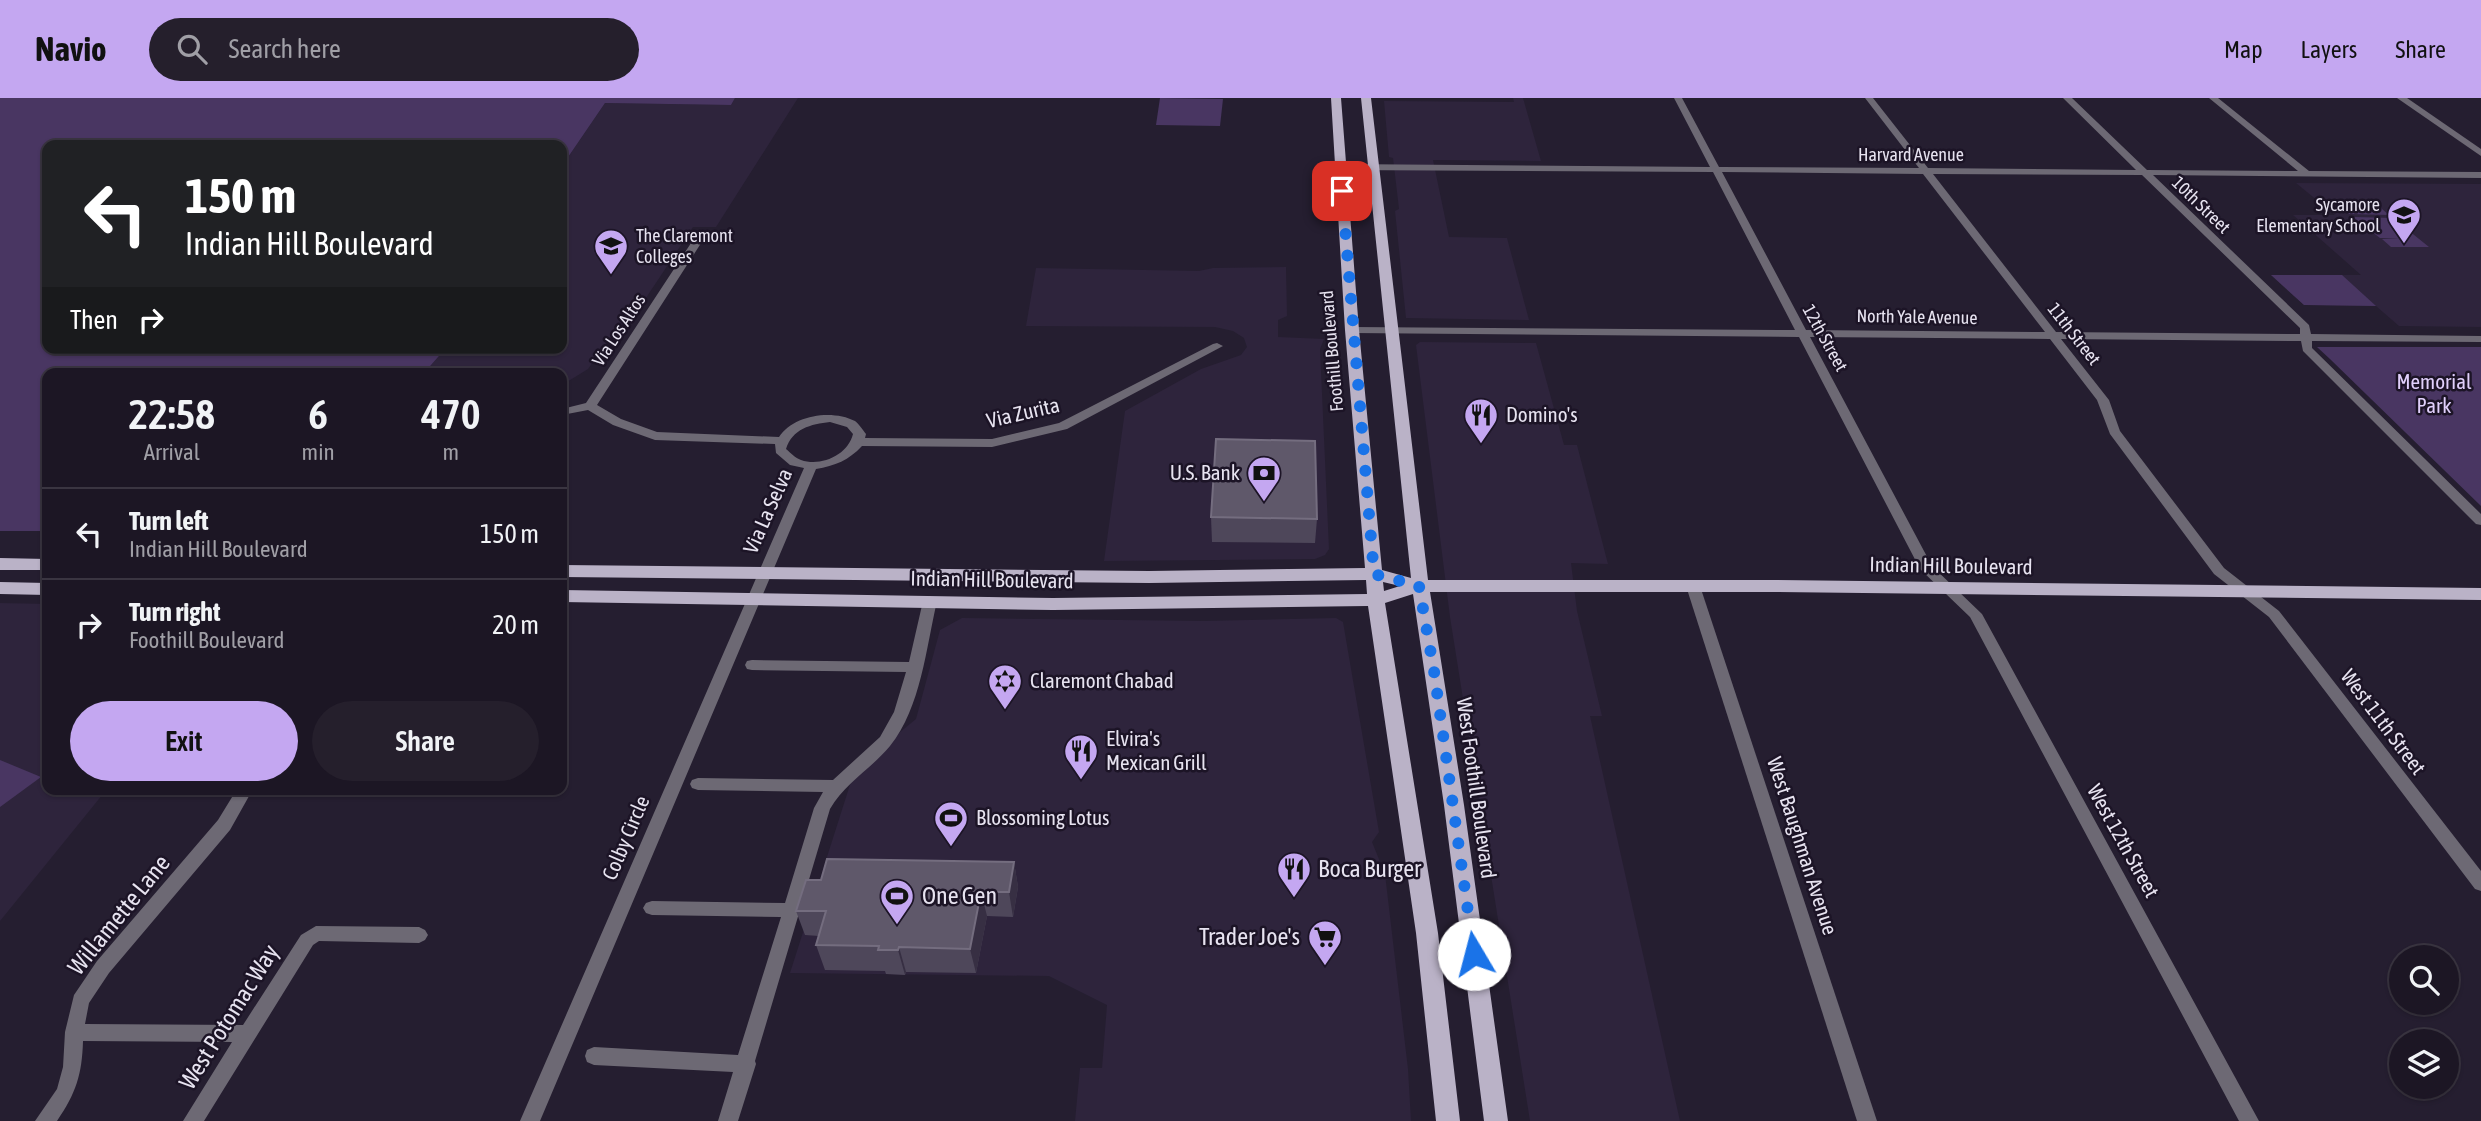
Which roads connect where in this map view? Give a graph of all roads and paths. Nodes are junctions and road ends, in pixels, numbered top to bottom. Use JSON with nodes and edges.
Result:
{"nodes":[{"id":1,"x":1336,"y":98,"type":"edge"},
{"id":2,"x":1366,"y":98,"type":"edge"},
{"id":3,"x":1678,"y":98,"type":"edge"},
{"id":4,"x":1869,"y":98,"type":"edge"},
{"id":5,"x":2067,"y":98,"type":"edge"},
{"id":6,"x":2213,"y":98,"type":"edge"},
{"id":7,"x":2401,"y":98,"type":"edge"},
{"id":8,"x":2481,"y":153,"type":"edge"},
{"id":9,"x":1340,"y":167,"type":"junction"},
{"id":10,"x":1373,"y":167,"type":"junction"},
{"id":11,"x":1714,"y":170,"type":"junction"},
{"id":12,"x":1926,"y":171,"type":"junction"},
{"id":13,"x":2144,"y":172,"type":"junction"},
{"id":14,"x":2306,"y":173,"type":"junction"},
{"id":15,"x":2481,"y":175,"type":"edge"},
{"id":16,"x":700,"y":237,"type":"dead end"},
{"id":17,"x":1352,"y":330,"type":"junction"},
{"id":18,"x":1391,"y":330,"type":"junction"},
{"id":19,"x":1802,"y":334,"type":"junction"},
{"id":20,"x":2054,"y":336,"type":"junction"},
{"id":21,"x":2307,"y":338,"type":"junction"},
{"id":22,"x":2481,"y":339,"type":"edge"},
{"id":23,"x":1217,"y":346,"type":"dead end"},
{"id":24,"x":590,"y":406,"type":"junction"},
{"id":25,"x":567,"y":411,"type":"edge"},
{"id":26,"x":781,"y":441,"type":"junction"},
{"id":27,"x":861,"y":442,"type":"junction"},
{"id":28,"x":811,"y":466,"type":"junction"},
{"id":29,"x":2481,"y":521,"type":"edge"},
{"id":30,"x":0,"y":564,"type":"edge"},
{"id":31,"x":42,"y":565,"type":"edge"},
{"id":32,"x":567,"y":571,"type":"edge"},
{"id":33,"x":764,"y":573,"type":"junction"},
{"id":34,"x":1374,"y":574,"type":"junction"},
{"id":35,"x":1419,"y":586,"type":"junction"},
{"id":36,"x":1693,"y":586,"type":"junction"},
{"id":37,"x":0,"y":588,"type":"edge"},
{"id":38,"x":1950,"y":588,"type":"junction"},
{"id":39,"x":42,"y":589,"type":"edge"},
{"id":40,"x":2246,"y":592,"type":"junction"},
{"id":41,"x":2481,"y":594,"type":"edge"},
{"id":42,"x":567,"y":596,"type":"edge"},
{"id":43,"x":753,"y":599,"type":"junction"},
{"id":44,"x":1376,"y":600,"type":"junction"},
{"id":45,"x":930,"y":601,"type":"junction"},
{"id":46,"x":752,"y":665,"type":"dead end"},
{"id":47,"x":913,"y":667,"type":"junction"},
{"id":48,"x":698,"y":784,"type":"dead end"},
{"id":49,"x":834,"y":786,"type":"junction"},
{"id":50,"x":242,"y":795,"type":"edge"},
{"id":51,"x":2481,"y":884,"type":"edge"},
{"id":52,"x":652,"y":908,"type":"dead end"},
{"id":53,"x":792,"y":911,"type":"junction"},
{"id":54,"x":419,"y":935,"type":"dead end"},
{"id":55,"x":74,"y":1032,"type":"junction"},
{"id":56,"x":248,"y":1034,"type":"junction"},
{"id":57,"x":594,"y":1056,"type":"dead end"},
{"id":58,"x":747,"y":1063,"type":"junction"},
{"id":59,"x":45,"y":1121,"type":"edge"},
{"id":60,"x":193,"y":1121,"type":"edge"},
{"id":61,"x":530,"y":1121,"type":"edge"},
{"id":62,"x":728,"y":1121,"type":"edge"},
{"id":63,"x":1448,"y":1121,"type":"edge"},
{"id":64,"x":1496,"y":1121,"type":"edge"},
{"id":65,"x":1867,"y":1121,"type":"edge"},
{"id":66,"x":2249,"y":1121,"type":"edge"}],
"edges":[{"from":1,"to":9,"type":"main road","name":"Foothill Boulevard"},
{"from":2,"to":10,"type":"main road"},
{"from":3,"to":11,"type":"street","name":"12th Street"},
{"from":4,"to":12,"type":"street","name":"11th Street"},
{"from":5,"to":13,"type":"street","name":"10th Street"},
{"from":6,"to":14,"type":"street"},
{"from":7,"to":8,"type":"street"},
{"from":9,"to":10,"type":"street","name":"Harvard Avenue"},
{"from":9,"to":17,"type":"main road","name":"Foothill Boulevard"},
{"from":10,"to":11,"type":"street","name":"Harvard Avenue"},
{"from":10,"to":18,"type":"main road"},
{"from":11,"to":12,"type":"street","name":"Harvard Avenue"},
{"from":11,"to":19,"type":"street","name":"12th Street"},
{"from":12,"to":13,"type":"street","name":"Harvard Avenue"},
{"from":12,"to":20,"type":"street","name":"11th Street"},
{"from":13,"to":14,"type":"street","name":"Harvard Avenue"},
{"from":13,"to":21,"type":"street","name":"10th Street"},
{"from":14,"to":15,"type":"street","name":"Harvard Avenue"},
{"from":16,"to":24,"type":"street","name":"Via Los Altos"},
{"from":17,"to":18,"type":"street","name":"North Yale Avenue"},
{"from":17,"to":34,"type":"main road","name":"Foothill Boulevard"},
{"from":18,"to":19,"type":"street","name":"North Yale Avenue"},
{"from":18,"to":35,"type":"main road"},
{"from":19,"to":20,"type":"street","name":"North Yale Avenue"},
{"from":19,"to":38,"type":"street","name":"12th Street"},
{"from":20,"to":21,"type":"street","name":"North Yale Avenue"},
{"from":20,"to":40,"type":"street","name":"11th Street"},
{"from":21,"to":22,"type":"street","name":"North Yale Avenue"},
{"from":21,"to":29,"type":"street","name":"10th Street"},
{"from":23,"to":27,"type":"street","name":"Via Zurita"},
{"from":24,"to":25,"type":"street"},
{"from":24,"to":26,"type":"street"},
{"from":26,"to":27,"type":"street"},
{"from":26,"to":28,"type":"street"},
{"from":27,"to":28,"type":"street"},
{"from":28,"to":33,"type":"street","name":"Via La Selva"},
{"from":30,"to":31,"type":"main road"},
{"from":32,"to":33,"type":"main road","name":"Indian Hill Boulevard"},
{"from":33,"to":34,"type":"main road","name":"Indian Hill Boulevard"},
{"from":33,"to":43,"type":"street","name":"Colby Circle"},
{"from":34,"to":35,"type":"main road","name":"Indian Hill Boulevard"},
{"from":34,"to":44,"type":"main road","name":"Foothill Boulevard"},
{"from":35,"to":36,"type":"main road","name":"Indian Hill Boulevard"},
{"from":35,"to":44,"type":"main road","name":"Indian Hill Boulevard"},
{"from":35,"to":64,"type":"main road","name":"West Foothill Boulevard"},
{"from":36,"to":38,"type":"main road","name":"Indian Hill Boulevard"},
{"from":36,"to":65,"type":"street","name":"West Baughman Avenue"},
{"from":37,"to":39,"type":"main road"},
{"from":38,"to":40,"type":"main road","name":"Indian Hill Boulevard"},
{"from":38,"to":66,"type":"street","name":"West 12th Street"},
{"from":40,"to":41,"type":"main road","name":"Indian Hill Boulevard"},
{"from":40,"to":51,"type":"street","name":"West 11th Street"},
{"from":42,"to":43,"type":"main road","name":"Indian Hill Boulevard"},
{"from":43,"to":45,"type":"main road","name":"Indian Hill Boulevard"},
{"from":43,"to":61,"type":"street","name":"Colby Circle"},
{"from":44,"to":45,"type":"main road","name":"Indian Hill Boulevard"},
{"from":44,"to":63,"type":"main road"},
{"from":45,"to":47,"type":"street"},
{"from":46,"to":47,"type":"street"},
{"from":47,"to":49,"type":"street"},
{"from":48,"to":49,"type":"street"},
{"from":49,"to":53,"type":"street"},
{"from":50,"to":55,"type":"street","name":"Willamette Lane"},
{"from":52,"to":53,"type":"street"},
{"from":53,"to":58,"type":"street"},
{"from":54,"to":56,"type":"street","name":"West Potomac Way"},
{"from":55,"to":56,"type":"street"},
{"from":55,"to":59,"type":"street","name":"Willamette Lane"},
{"from":56,"to":60,"type":"street","name":"West Potomac Way"},
{"from":57,"to":58,"type":"street"},
{"from":58,"to":62,"type":"street"}]}
